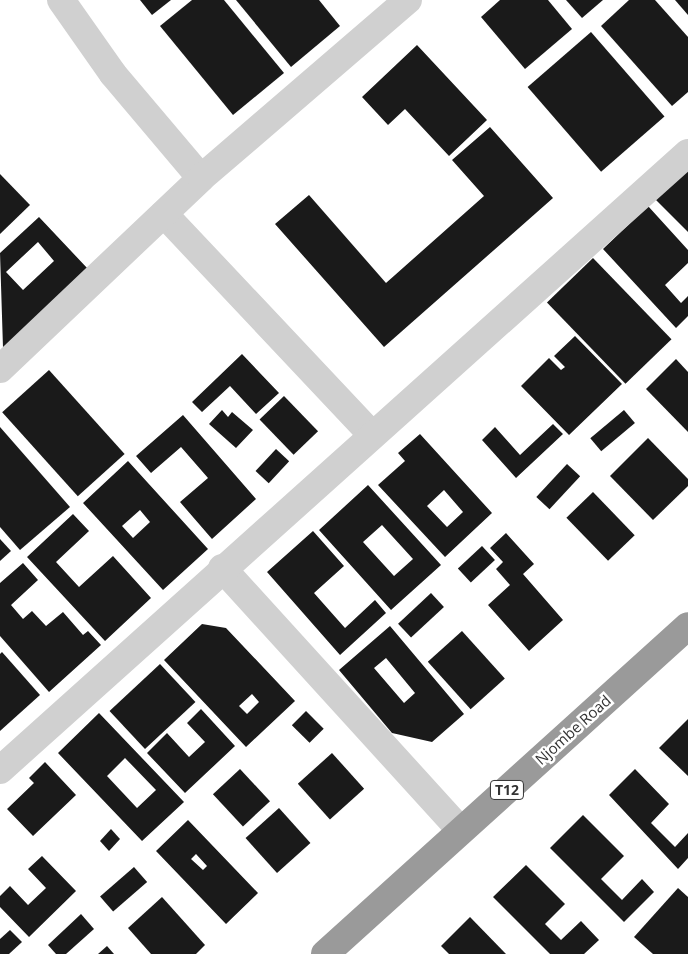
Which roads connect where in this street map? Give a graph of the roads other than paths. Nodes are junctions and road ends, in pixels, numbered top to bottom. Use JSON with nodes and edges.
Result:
{"nodes":[{"id":1,"x":61,"y":0,"type":"edge"},
{"id":2,"x":408,"y":0,"type":"edge"},
{"id":3,"x":688,"y":152,"type":"edge"},
{"id":4,"x":201,"y":178,"type":"junction"},
{"id":5,"x":164,"y":214,"type":"junction"},
{"id":6,"x":0,"y":369,"type":"edge"},
{"id":7,"x":371,"y":434,"type":"junction"},
{"id":8,"x":222,"y":568,"type":"junction"},
{"id":9,"x":688,"y":626,"type":"edge"},
{"id":10,"x":0,"y":770,"type":"edge"},
{"id":11,"x":461,"y":831,"type":"junction"},
{"id":12,"x":325,"y":954,"type":"edge"}],
"edges":[{"from":1,"to":4,"type":"street"},
{"from":2,"to":4,"type":"street"},
{"from":3,"to":7,"type":"street"},
{"from":4,"to":5,"type":"street"},
{"from":5,"to":6,"type":"street"},
{"from":5,"to":7,"type":"street"},
{"from":7,"to":8,"type":"street"},
{"from":8,"to":10,"type":"street"},
{"from":8,"to":11,"type":"street"},
{"from":9,"to":11,"type":"highway","name":"Njombe Road","number":"T12"},
{"from":11,"to":12,"type":"highway","name":"Njombe Road","number":"T12"}]}
